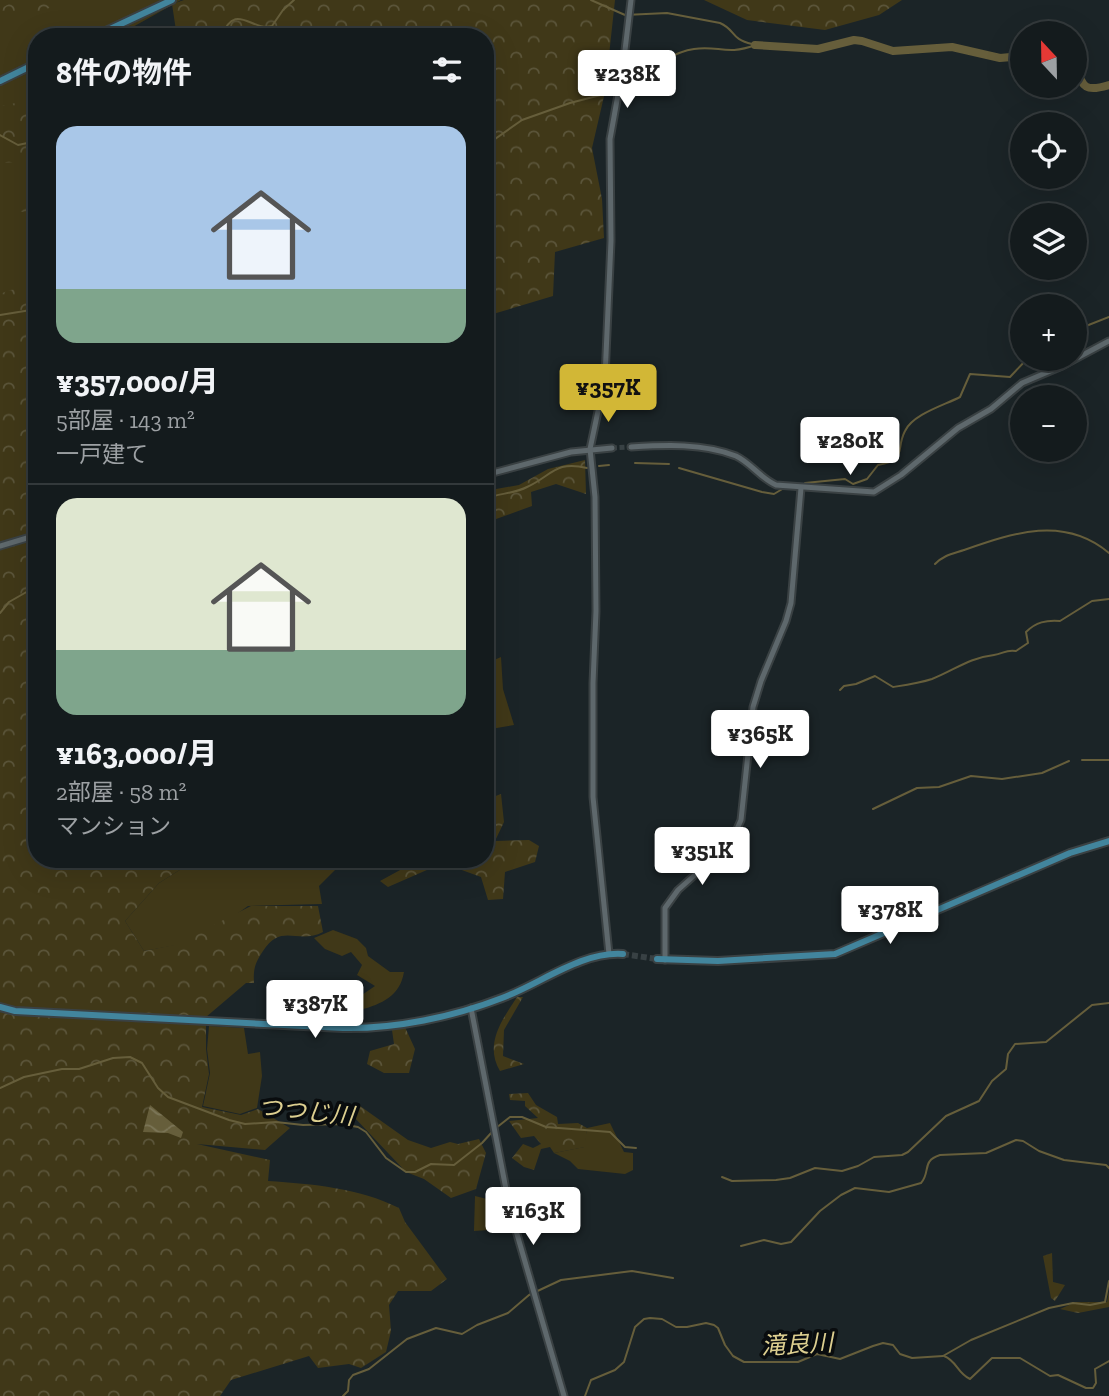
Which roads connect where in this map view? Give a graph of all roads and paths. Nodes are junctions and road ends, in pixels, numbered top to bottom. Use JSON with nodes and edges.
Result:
{"nodes":[{"id":1,"x":172,"y":0,"type":"edge"},
{"id":2,"x":631,"y":0,"type":"edge"},
{"id":3,"x":112,"y":28,"type":"edge"},
{"id":4,"x":28,"y":67,"type":"edge"},
{"id":5,"x":0,"y":81,"type":"edge"},
{"id":6,"x":1109,"y":341,"type":"edge"},
{"id":7,"x":631,"y":447,"type":"tunnel mouth"},
{"id":8,"x":612,"y":448,"type":"tunnel mouth"},
{"id":9,"x":590,"y":449,"type":"junction"},
{"id":10,"x":494,"y":472,"type":"edge"},
{"id":11,"x":801,"y":488,"type":"junction"},
{"id":12,"x":28,"y":538,"type":"edge"},
{"id":13,"x":0,"y":546,"type":"edge"},
{"id":14,"x":1109,"y":841,"type":"edge"},
{"id":15,"x":609,"y":954,"type":"junction"},
{"id":16,"x":623,"y":954,"type":"tunnel mouth"},
{"id":17,"x":661,"y":959,"type":"joint"},
{"id":18,"x":0,"y":1007,"type":"edge"},
{"id":19,"x":471,"y":1008,"type":"junction"},
{"id":20,"x":510,"y":1210,"type":"junction"},
{"id":21,"x":531,"y":1213,"type":"dead end"},
{"id":22,"x":564,"y":1396,"type":"edge"}],
"edges":[{"from":1,"to":3,"type":"main road"},
{"from":2,"to":9,"type":"street"},
{"from":4,"to":5,"type":"main road"},
{"from":6,"to":11,"type":"street"},
{"from":7,"to":11,"type":"street"},
{"from":8,"to":9,"type":"street"},
{"from":9,"to":10,"type":"street"},
{"from":9,"to":15,"type":"street"},
{"from":11,"to":17,"type":"street"},
{"from":12,"to":13,"type":"street"},
{"from":14,"to":17,"type":"main road"},
{"from":15,"to":16,"type":"main road"},
{"from":15,"to":19,"type":"main road"},
{"from":18,"to":19,"type":"main road"},
{"from":19,"to":20,"type":"street"},
{"from":20,"to":21,"type":"street"},
{"from":20,"to":22,"type":"street"}]}
